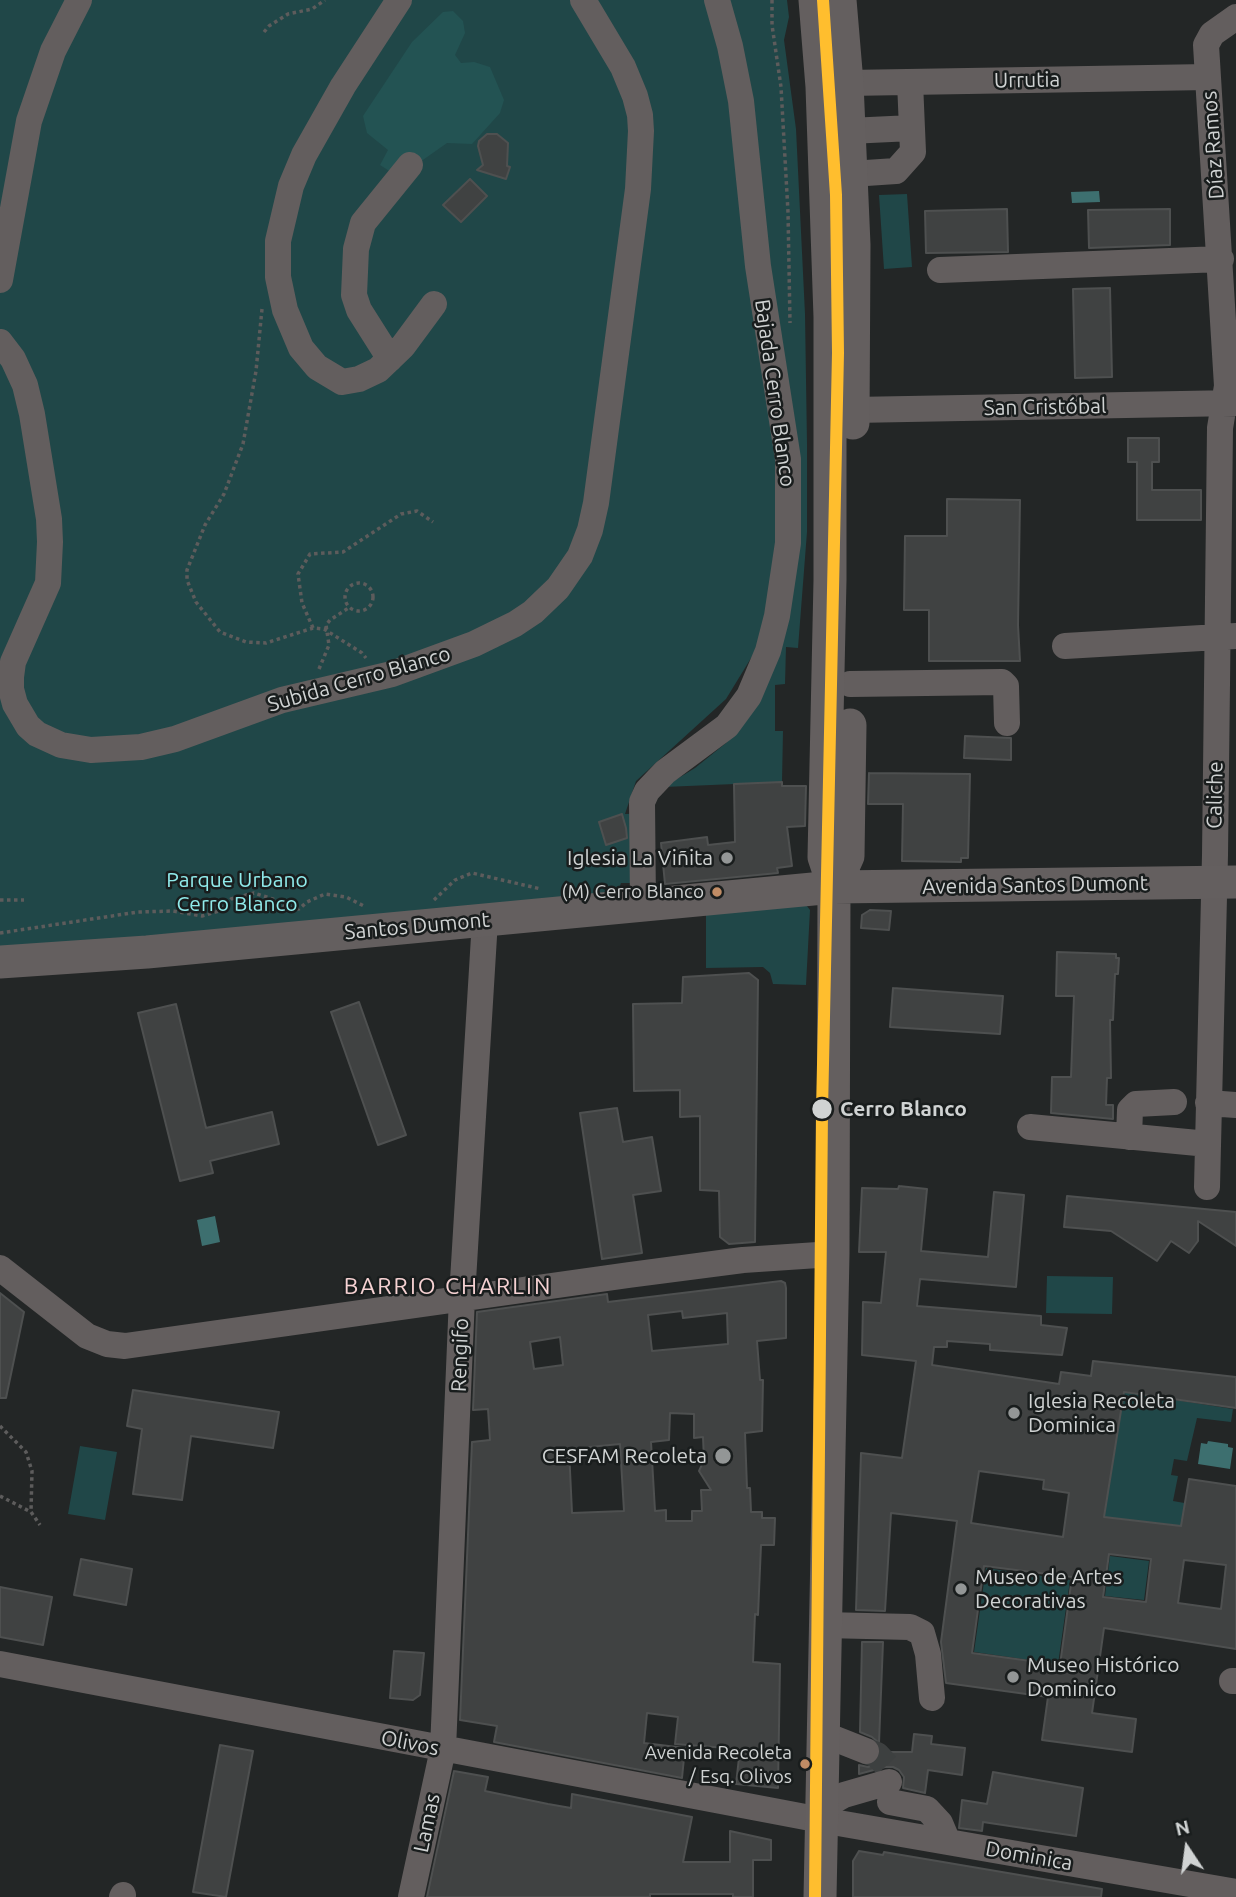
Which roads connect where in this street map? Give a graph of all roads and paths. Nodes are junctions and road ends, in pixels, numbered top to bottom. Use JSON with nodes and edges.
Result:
{"nodes":[{"id":1,"x":79,"y":0,"type":"edge"},
{"id":2,"x":325,"y":0,"type":"edge"},
{"id":3,"x":400,"y":0,"type":"edge"},
{"id":4,"x":583,"y":0,"type":"edge"},
{"id":5,"x":717,"y":0,"type":"edge"},
{"id":6,"x":772,"y":0,"type":"edge"},
{"id":7,"x":815,"y":0,"type":"edge"},
{"id":8,"x":840,"y":0,"type":"edge"},
{"id":9,"x":1229,"y":13,"type":"edge"},
{"id":10,"x":264,"y":33,"type":"dead end"},
{"id":11,"x":834,"y":75,"type":"junction"},
{"id":12,"x":1208,"y":77,"type":"junction"},
{"id":13,"x":910,"y":82,"type":"junction"},
{"id":14,"x":912,"y":128,"type":"junction"},
{"id":15,"x":849,"y":131,"type":"junction"},
{"id":16,"x":410,"y":165,"type":"dead end"},
{"id":17,"x":851,"y":174,"type":"junction"},
{"id":18,"x":1221,"y":259,"type":"junction"},
{"id":19,"x":940,"y":270,"type":"dead end"},
{"id":20,"x":0,"y":280,"type":"edge"},
{"id":21,"x":263,"y":304,"type":"dead end"},
{"id":22,"x":434,"y":304,"type":"dead end"},
{"id":23,"x":791,"y":326,"type":"dead end"},
{"id":24,"x":0,"y":342,"type":"edge"},
{"id":25,"x":390,"y":359,"type":"junction"},
{"id":26,"x":842,"y":402,"type":"junction"},
{"id":27,"x":1230,"y":403,"type":"edge"},
{"id":28,"x":433,"y":522,"type":"dead end"},
{"id":29,"x":350,"y":607,"type":"junction"},
{"id":30,"x":313,"y":628,"type":"junction"},
{"id":31,"x":327,"y":630,"type":"junction"},
{"id":32,"x":1227,"y":637,"type":"edge"},
{"id":33,"x":1065,"y":646,"type":"dead end"},
{"id":34,"x":371,"y":680,"type":"junction"},
{"id":35,"x":850,"y":684,"type":"junction"},
{"id":36,"x":303,"y":695,"type":"junction"},
{"id":37,"x":1007,"y":723,"type":"dead end"},
{"id":38,"x":1224,"y":883,"type":"edge"},
{"id":39,"x":834,"y":887,"type":"junction"},
{"id":40,"x":543,"y":889,"type":"dead end"},
{"id":41,"x":0,"y":900,"type":"edge"},
{"id":42,"x":24,"y":900,"type":"dead end"},
{"id":43,"x":426,"y":905,"type":"dead end"},
{"id":44,"x":643,"y":905,"type":"junction"},
{"id":45,"x":368,"y":908,"type":"dead end"},
{"id":46,"x":485,"y":920,"type":"junction"},
{"id":47,"x":0,"y":933,"type":"edge"},
{"id":48,"x":0,"y":962,"type":"edge"},
{"id":49,"x":1174,"y":1102,"type":"dead end"},
{"id":50,"x":1208,"y":1103,"type":"junction"},
{"id":51,"x":1236,"y":1105,"type":"edge"},
{"id":52,"x":1030,"y":1127,"type":"dead end"},
{"id":53,"x":1129,"y":1137,"type":"junction"},
{"id":54,"x":1208,"y":1144,"type":"junction"},
{"id":55,"x":1207,"y":1187,"type":"dead end"},
{"id":56,"x":833,"y":1254,"type":"junction"},
{"id":57,"x":0,"y":1268,"type":"edge"},
{"id":58,"x":462,"y":1297,"type":"junction"},
{"id":59,"x":0,"y":1426,"type":"edge"},
{"id":60,"x":0,"y":1496,"type":"edge"},
{"id":61,"x":31,"y":1512,"type":"junction"},
{"id":62,"x":40,"y":1525,"type":"dead end"},
{"id":63,"x":824,"y":1625,"type":"junction"},
{"id":64,"x":1,"y":1669,"type":"edge"},
{"id":65,"x":932,"y":1698,"type":"dead end"},
{"id":66,"x":823,"y":1734,"type":"junction"},
{"id":67,"x":443,"y":1749,"type":"junction"},
{"id":68,"x":866,"y":1751,"type":"tunnel mouth"},
{"id":69,"x":889,"y":1788,"type":"junction"},
{"id":70,"x":821,"y":1814,"type":"junction"},
{"id":71,"x":867,"y":1828,"type":"junction"},
{"id":72,"x":948,"y":1842,"type":"junction"},
{"id":73,"x":1124,"y":1885,"type":"edge"},
{"id":74,"x":1236,"y":1892,"type":"edge"},
{"id":75,"x":411,"y":1897,"type":"edge"},
{"id":76,"x":820,"y":1897,"type":"edge"}],
"edges":[{"from":1,"to":20,"type":"street"},
{"from":2,"to":10,"type":"path"},
{"from":3,"to":25,"type":"street"},
{"from":4,"to":34,"type":"street","name":"Subida Cerro Blanco"},
{"from":5,"to":44,"type":"street","name":"Bajada Cerro Blanco"},
{"from":6,"to":23,"type":"path"},
{"from":7,"to":11,"type":"main road"},
{"from":8,"to":11,"type":"main road"},
{"from":9,"to":12,"type":"street","name":"Díaz Ramos"},
{"from":11,"to":13,"type":"street","name":"Urrutia"},
{"from":11,"to":15,"type":"main road"},
{"from":11,"to":26,"type":"main road"},
{"from":12,"to":13,"type":"street","name":"Urrutia"},
{"from":12,"to":18,"type":"street","name":"Díaz Ramos"},
{"from":13,"to":14,"type":"street"},
{"from":14,"to":15,"type":"street"},
{"from":14,"to":17,"type":"street"},
{"from":15,"to":17,"type":"main road"},
{"from":16,"to":25,"type":"street"},
{"from":17,"to":26,"type":"main road"},
{"from":18,"to":19,"type":"street"},
{"from":18,"to":27,"type":"street","name":"Díaz Ramos"},
{"from":21,"to":30,"type":"path"},
{"from":22,"to":25,"type":"street"},
{"from":24,"to":36,"type":"street","name":"Subida Cerro Blanco"},
{"from":26,"to":27,"type":"street","name":"San Cristóbal"},
{"from":26,"to":35,"type":"main road"},
{"from":26,"to":39,"type":"main road"},
{"from":27,"to":32,"type":"street","name":"Caliche"},
{"from":28,"to":30,"type":"path"},
{"from":29,"to":29,"type":"path"},
{"from":29,"to":31,"type":"path"},
{"from":30,"to":31,"type":"path"},
{"from":31,"to":34,"type":"path"},
{"from":31,"to":36,"type":"path"},
{"from":32,"to":33,"type":"street"},
{"from":32,"to":38,"type":"street","name":"Caliche"},
{"from":34,"to":36,"type":"street","name":"Subida Cerro Blanco"},
{"from":35,"to":37,"type":"street"},
{"from":35,"to":39,"type":"main road"},
{"from":38,"to":39,"type":"main road","name":"Avenida Santos Dumont"},
{"from":38,"to":50,"type":"street","name":"Caliche"},
{"from":39,"to":44,"type":"main road","name":"Santos Dumont"},
{"from":39,"to":56,"type":"main road"},
{"from":40,"to":43,"type":"path"},
{"from":41,"to":42,"type":"path"},
{"from":44,"to":46,"type":"main road","name":"Santos Dumont"},
{"from":45,"to":47,"type":"path"},
{"from":46,"to":48,"type":"main road","name":"Santos Dumont"},
{"from":46,"to":58,"type":"street","name":"Rengifo"},
{"from":49,"to":53,"type":"street"},
{"from":50,"to":51,"type":"street"},
{"from":50,"to":54,"type":"street","name":"Caliche"},
{"from":52,"to":53,"type":"street"},
{"from":53,"to":54,"type":"street"},
{"from":54,"to":55,"type":"street","name":"Caliche"},
{"from":56,"to":58,"type":"street"},
{"from":56,"to":63,"type":"main road"},
{"from":57,"to":58,"type":"street"},
{"from":58,"to":67,"type":"street","name":"Rengifo"},
{"from":59,"to":61,"type":"path"},
{"from":60,"to":61,"type":"path"},
{"from":61,"to":62,"type":"path"},
{"from":63,"to":65,"type":"street"},
{"from":63,"to":66,"type":"main road"},
{"from":64,"to":67,"type":"street","name":"Olivos"},
{"from":66,"to":68,"type":"street"},
{"from":66,"to":70,"type":"main road"},
{"from":67,"to":70,"type":"street","name":"Olivos"},
{"from":67,"to":75,"type":"street","name":"Lamas"},
{"from":69,"to":70,"type":"street"},
{"from":69,"to":71,"type":"street"},
{"from":69,"to":72,"type":"street"},
{"from":70,"to":71,"type":"street","name":"Dominica"},
{"from":70,"to":76,"type":"main road"},
{"from":71,"to":72,"type":"street","name":"Dominica"},
{"from":72,"to":73,"type":"street","name":"Dominica"},
{"from":73,"to":74,"type":"street","name":"Dominica"}]}
